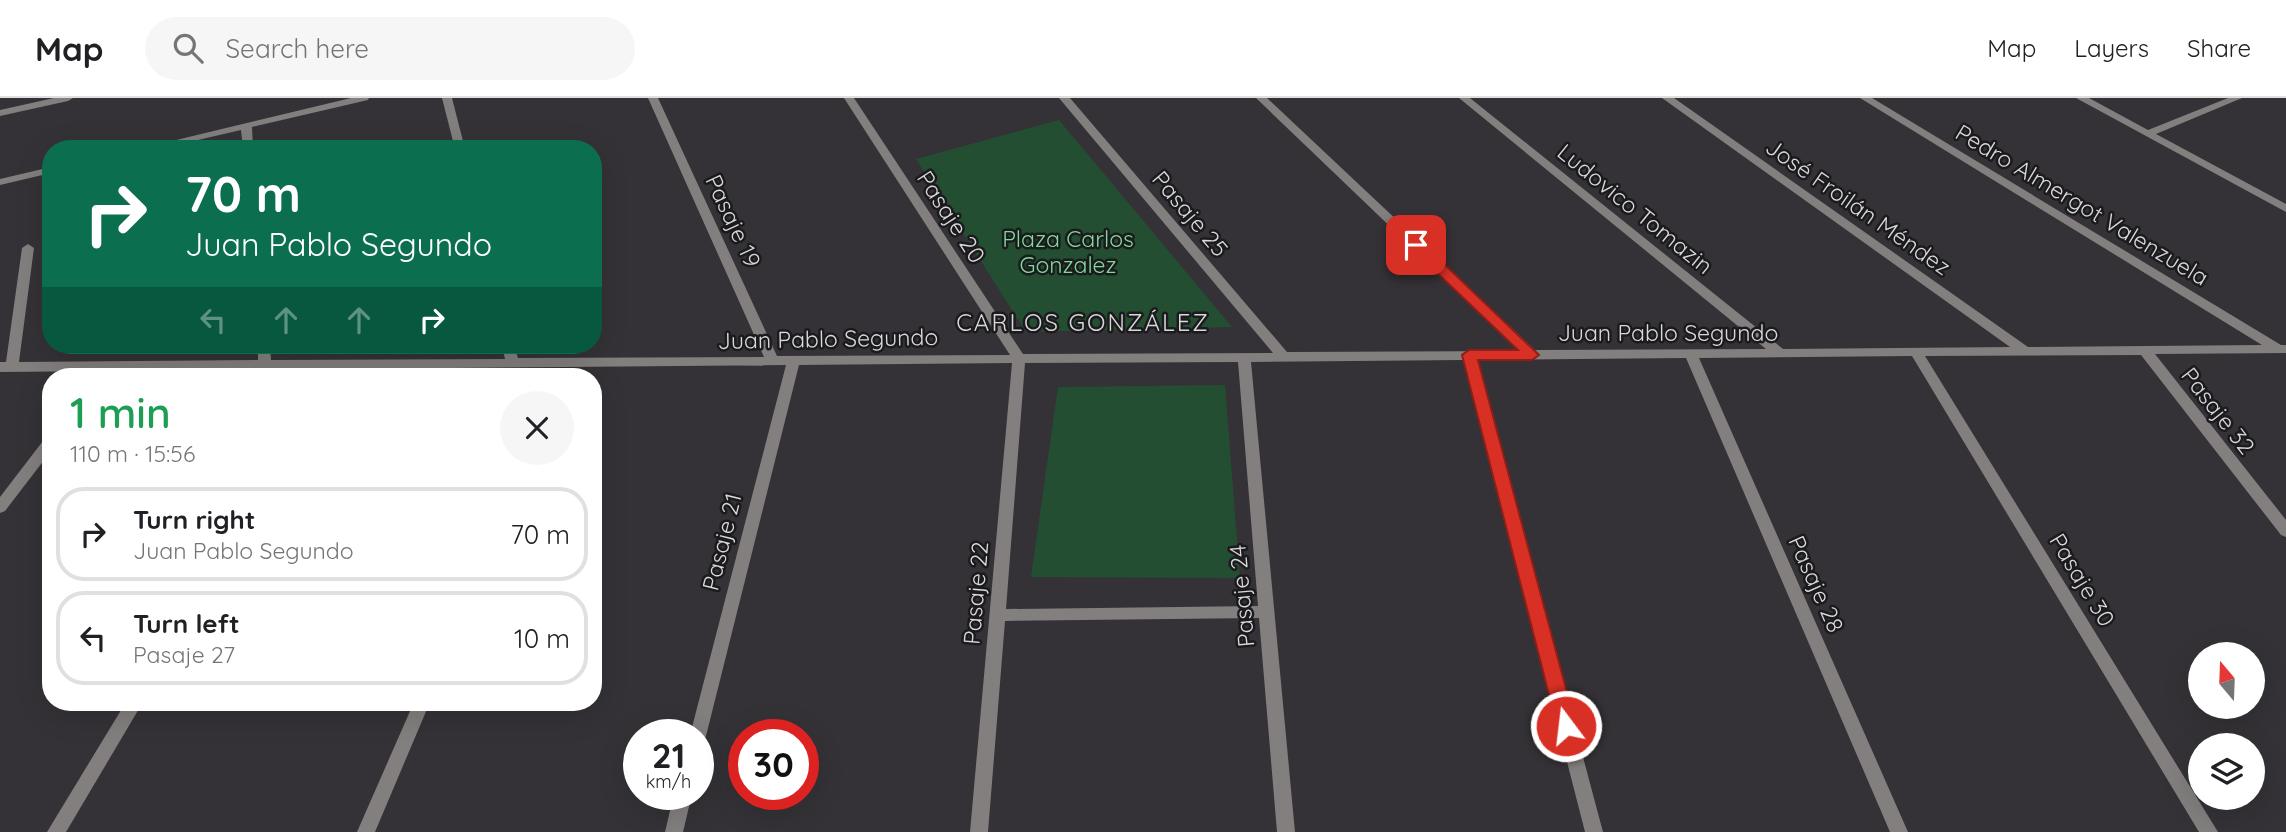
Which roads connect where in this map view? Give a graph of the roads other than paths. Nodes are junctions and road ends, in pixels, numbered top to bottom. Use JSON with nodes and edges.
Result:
{"nodes":[{"id":1,"x":68,"y":98,"type":"edge"},
{"id":2,"x":364,"y":98,"type":"edge"},
{"id":3,"x":447,"y":98,"type":"edge"},
{"id":4,"x":653,"y":98,"type":"edge"},
{"id":5,"x":849,"y":98,"type":"edge"},
{"id":6,"x":1064,"y":98,"type":"edge"},
{"id":7,"x":1261,"y":98,"type":"edge"},
{"id":8,"x":1464,"y":98,"type":"edge"},
{"id":9,"x":1667,"y":98,"type":"edge"},
{"id":10,"x":1865,"y":98,"type":"edge"},
{"id":11,"x":2081,"y":98,"type":"edge"},
{"id":12,"x":2237,"y":98,"type":"edge"},
{"id":13,"x":0,"y":113,"type":"edge"},
{"id":14,"x":246,"y":125,"type":"junction"},
{"id":15,"x":2148,"y":134,"type":"junction"},
{"id":16,"x":182,"y":140,"type":"edge"},
{"id":17,"x":247,"y":140,"type":"edge"},
{"id":18,"x":458,"y":140,"type":"edge"},
{"id":19,"x":42,"y":172,"type":"edge"},
{"id":20,"x":0,"y":182,"type":"edge"},
{"id":21,"x":2286,"y":209,"type":"edge"},
{"id":22,"x":28,"y":247,"type":"dead end"},
{"id":23,"x":2282,"y":349,"type":"edge"},
{"id":24,"x":2144,"y":350,"type":"junction"},
{"id":25,"x":2025,"y":351,"type":"junction"},
{"id":26,"x":1916,"y":352,"type":"junction"},
{"id":27,"x":1780,"y":353,"type":"junction"},
{"id":28,"x":264,"y":354,"type":"edge"},
{"id":29,"x":510,"y":354,"type":"edge"},
{"id":30,"x":1691,"y":354,"type":"junction"},
{"id":31,"x":1469,"y":355,"type":"junction"},
{"id":32,"x":1532,"y":355,"type":"junction"},
{"id":33,"x":1244,"y":357,"type":"junction"},
{"id":34,"x":1284,"y":357,"type":"junction"},
{"id":35,"x":1018,"y":359,"type":"junction"},
{"id":36,"x":794,"y":360,"type":"junction"},
{"id":37,"x":773,"y":361,"type":"junction"},
{"id":38,"x":512,"y":362,"type":"junction"},
{"id":39,"x":568,"y":362,"type":"junction"},
{"id":40,"x":265,"y":364,"type":"junction"},
{"id":41,"x":6,"y":367,"type":"edge"},
{"id":42,"x":42,"y":368,"type":"edge"},
{"id":43,"x":174,"y":368,"type":"edge"},
{"id":44,"x":312,"y":368,"type":"edge"},
{"id":45,"x":379,"y":368,"type":"edge"},
{"id":46,"x":565,"y":368,"type":"edge"},
{"id":47,"x":42,"y":453,"type":"edge"},
{"id":48,"x":0,"y":507,"type":"edge"},
{"id":49,"x":2286,"y":531,"type":"edge"},
{"id":50,"x":1267,"y":612,"type":"junction"},
{"id":51,"x":997,"y":615,"type":"junction"},
{"id":52,"x":130,"y":711,"type":"edge"},
{"id":53,"x":418,"y":711,"type":"edge"},
{"id":54,"x":702,"y":719,"type":"edge"},
{"id":55,"x":679,"y":810,"type":"edge"},
{"id":56,"x":56,"y":832,"type":"edge"},
{"id":57,"x":366,"y":832,"type":"edge"},
{"id":58,"x":674,"y":832,"type":"edge"},
{"id":59,"x":979,"y":832,"type":"edge"},
{"id":60,"x":1286,"y":832,"type":"edge"},
{"id":61,"x":1594,"y":832,"type":"edge"},
{"id":62,"x":1899,"y":832,"type":"edge"},
{"id":63,"x":2209,"y":832,"type":"edge"}],
"edges":[{"from":1,"to":13,"type":"street"},
{"from":2,"to":14,"type":"street"},
{"from":3,"to":18,"type":"street"},
{"from":4,"to":37,"type":"street","name":"Pasaje 19"},
{"from":5,"to":35,"type":"street","name":"Pasaje 20"},
{"from":6,"to":34,"type":"street","name":"Pasaje 25"},
{"from":7,"to":32,"type":"street"},
{"from":8,"to":27,"type":"street","name":"Ludovico Tomazin"},
{"from":9,"to":25,"type":"street","name":"José Froilán Méndez"},
{"from":10,"to":23,"type":"street","name":"Pedro Almergot Valenzuela"},
{"from":11,"to":15,"type":"street"},
{"from":12,"to":15,"type":"street"},
{"from":14,"to":16,"type":"street"},
{"from":14,"to":17,"type":"street"},
{"from":15,"to":21,"type":"street"},
{"from":19,"to":20,"type":"street"},
{"from":22,"to":41,"type":"street"},
{"from":23,"to":24,"type":"street","name":"Juan Pablo Segundo"},
{"from":24,"to":25,"type":"street","name":"Juan Pablo Segundo"},
{"from":24,"to":49,"type":"street","name":"Pasaje 32"},
{"from":25,"to":26,"type":"street","name":"Juan Pablo Segundo"},
{"from":26,"to":27,"type":"street","name":"Juan Pablo Segundo"},
{"from":26,"to":63,"type":"street","name":"Pasaje 30"},
{"from":27,"to":30,"type":"street","name":"Juan Pablo Segundo"},
{"from":28,"to":40,"type":"street"},
{"from":29,"to":38,"type":"street"},
{"from":30,"to":32,"type":"street","name":"Juan Pablo Segundo"},
{"from":30,"to":62,"type":"street","name":"Pasaje 28"},
{"from":31,"to":32,"type":"street","name":"Juan Pablo Segundo"},
{"from":31,"to":34,"type":"street","name":"Juan Pablo Segundo"},
{"from":31,"to":61,"type":"street"},
{"from":33,"to":34,"type":"street","name":"Juan Pablo Segundo"},
{"from":33,"to":35,"type":"street","name":"Juan Pablo Segundo"},
{"from":33,"to":50,"type":"street","name":"Pasaje 24"},
{"from":35,"to":36,"type":"street","name":"Juan Pablo Segundo"},
{"from":35,"to":51,"type":"street","name":"Pasaje 22"},
{"from":36,"to":37,"type":"street","name":"Juan Pablo Segundo"},
{"from":36,"to":54,"type":"street","name":"Pasaje 21"},
{"from":37,"to":39,"type":"street","name":"Juan Pablo Segundo"},
{"from":38,"to":39,"type":"street","name":"Juan Pablo Segundo"},
{"from":38,"to":45,"type":"street","name":"Juan Pablo Segundo"},
{"from":39,"to":46,"type":"street"},
{"from":40,"to":43,"type":"street","name":"Juan Pablo Segundo"},
{"from":40,"to":44,"type":"street","name":"Juan Pablo Segundo"},
{"from":41,"to":42,"type":"street","name":"Juan Pablo Segundo"},
{"from":47,"to":48,"type":"street"},
{"from":50,"to":51,"type":"street"},
{"from":50,"to":60,"type":"street","name":"Pasaje 24"},
{"from":51,"to":59,"type":"street","name":"Pasaje 22"},
{"from":52,"to":56,"type":"street"},
{"from":53,"to":57,"type":"street"},
{"from":55,"to":58,"type":"street"}]}
